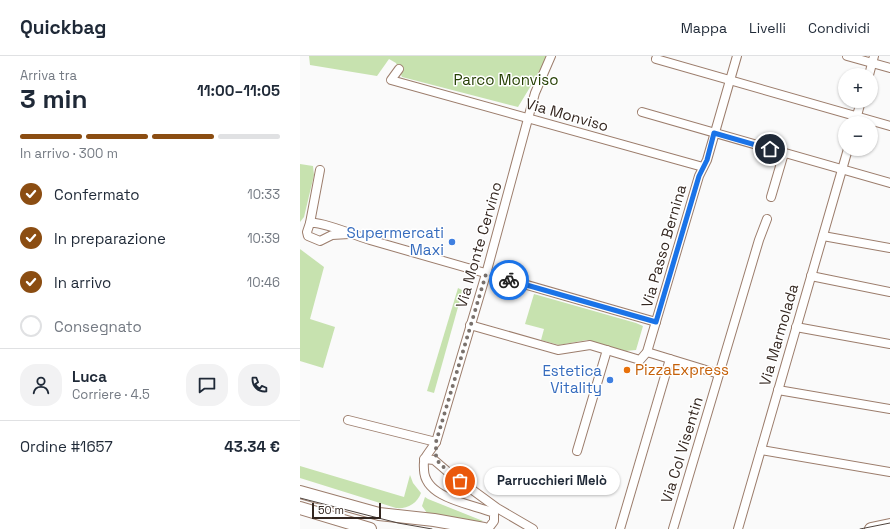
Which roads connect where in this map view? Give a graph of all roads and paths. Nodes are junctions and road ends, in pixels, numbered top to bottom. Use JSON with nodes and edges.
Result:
{"nodes":[{"id":1,"x":551,"y":56,"type":"edge"},
{"id":2,"x":737,"y":56,"type":"edge"},
{"id":3,"x":847,"y":56,"type":"edge"},
{"id":4,"x":656,"y":59,"type":"dead end"},
{"id":5,"x":873,"y":60,"type":"edge"},
{"id":6,"x":890,"y":68,"type":"edge"},
{"id":7,"x":399,"y":69,"type":"dead end"},
{"id":8,"x":730,"y":80,"type":"junction"},
{"id":9,"x":642,"y":112,"type":"dead end"},
{"id":10,"x":843,"y":116,"type":"edge"},
{"id":11,"x":529,"y":118,"type":"junction"},
{"id":12,"x":878,"y":124,"type":"edge"},
{"id":13,"x":890,"y":126,"type":"edge"},
{"id":14,"x":714,"y":133,"type":"junction"},
{"id":15,"x":784,"y":153,"type":"junction"},
{"id":16,"x":846,"y":156,"type":"edge"},
{"id":17,"x":703,"y":167,"type":"junction"},
{"id":18,"x":320,"y":170,"type":"dead end"},
{"id":19,"x":842,"y":170,"type":"junction"},
{"id":20,"x":890,"y":183,"type":"edge"},
{"id":21,"x":771,"y":197,"type":"dead end"},
{"id":22,"x":767,"y":219,"type":"dead end"},
{"id":23,"x":310,"y":223,"type":"junction"},
{"id":24,"x":349,"y":234,"type":"junction"},
{"id":25,"x":823,"y":236,"type":"junction"},
{"id":26,"x":890,"y":248,"type":"edge"},
{"id":27,"x":486,"y":274,"type":"junction"},
{"id":28,"x":811,"y":276,"type":"junction"},
{"id":29,"x":890,"y":292,"type":"edge"},
{"id":30,"x":656,"y":322,"type":"junction"},
{"id":31,"x":470,"y":325,"type":"junction"},
{"id":32,"x":796,"y":327,"type":"junction"},
{"id":33,"x":890,"y":344,"type":"edge"},
{"id":34,"x":607,"y":350,"type":"junction"},
{"id":35,"x":647,"y":352,"type":"junction"},
{"id":36,"x":670,"y":359,"type":"junction"},
{"id":37,"x":719,"y":374,"type":"junction"},
{"id":38,"x":778,"y":390,"type":"junction"},
{"id":39,"x":890,"y":409,"type":"edge"},
{"id":40,"x":348,"y":420,"type":"dead end"},
{"id":41,"x":436,"y":442,"type":"junction"},
{"id":42,"x":761,"y":450,"type":"junction"},
{"id":43,"x":577,"y":451,"type":"dead end"},
{"id":44,"x":424,"y":459,"type":"junction"},
{"id":45,"x":440,"y":464,"type":"junction"},
{"id":46,"x":890,"y":472,"type":"edge"},
{"id":47,"x":300,"y":492,"type":"edge"},
{"id":48,"x":300,"y":508,"type":"edge"},
{"id":49,"x":890,"y":525,"type":"edge"},
{"id":50,"x":529,"y":528,"type":"edge"},
{"id":51,"x":370,"y":529,"type":"edge"},
{"id":52,"x":484,"y":529,"type":"edge"},
{"id":53,"x":488,"y":529,"type":"edge"},
{"id":54,"x":620,"y":529,"type":"edge"},
{"id":55,"x":673,"y":529,"type":"edge"},
{"id":56,"x":738,"y":529,"type":"edge"},
{"id":57,"x":871,"y":529,"type":"edge"}],
"edges":[{"from":1,"to":11,"type":"street","name":"Via Monte Cervino"},
{"from":2,"to":8,"type":"street","name":"Via Passo Bernina"},
{"from":3,"to":5,"type":"street"},
{"from":4,"to":8,"type":"street"},
{"from":5,"to":6,"type":"street"},
{"from":7,"to":11,"type":"street","name":"Via Monviso"},
{"from":8,"to":10,"type":"street"},
{"from":8,"to":14,"type":"street","name":"Via Passo Bernina"},
{"from":9,"to":14,"type":"street"},
{"from":11,"to":17,"type":"street","name":"Via Monviso"},
{"from":11,"to":27,"type":"street","name":"Via Monte Cervino"},
{"from":12,"to":13,"type":"street"},
{"from":14,"to":15,"type":"street"},
{"from":14,"to":17,"type":"street","name":"Via Passo Bernina"},
{"from":15,"to":19,"type":"street"},
{"from":15,"to":21,"type":"street"},
{"from":16,"to":19,"type":"street","name":"Via Marmolada"},
{"from":17,"to":30,"type":"street","name":"Via Passo Bernina"},
{"from":18,"to":23,"type":"street"},
{"from":19,"to":20,"type":"street"},
{"from":19,"to":25,"type":"street","name":"Via Marmolada"},
{"from":22,"to":37,"type":"street","name":"Via Col Visentin"},
{"from":23,"to":24,"type":"street"},
{"from":23,"to":24,"type":"street"},
{"from":24,"to":27,"type":"street"},
{"from":25,"to":26,"type":"street"},
{"from":25,"to":28,"type":"street","name":"Via Marmolada"},
{"from":27,"to":30,"type":"street"},
{"from":27,"to":31,"type":"street","name":"Via Monte Cervino"},
{"from":28,"to":29,"type":"street"},
{"from":28,"to":32,"type":"street","name":"Via Marmolada"},
{"from":30,"to":35,"type":"street","name":"Via Passo Bernina"},
{"from":31,"to":34,"type":"street"},
{"from":31,"to":41,"type":"street","name":"Via Monte Cervino"},
{"from":32,"to":33,"type":"street"},
{"from":32,"to":38,"type":"street","name":"Via Marmolada"},
{"from":34,"to":35,"type":"street"},
{"from":34,"to":43,"type":"street"},
{"from":35,"to":36,"type":"street"},
{"from":36,"to":37,"type":"street"},
{"from":36,"to":54,"type":"street"},
{"from":37,"to":55,"type":"street","name":"Via Col Visentin"},
{"from":38,"to":39,"type":"street"},
{"from":38,"to":42,"type":"street","name":"Via Marmolada"},
{"from":40,"to":41,"type":"street"},
{"from":41,"to":44,"type":"street","name":"Via Monte Cervino"},
{"from":41,"to":45,"type":"street","name":"Via Monte Cervino"},
{"from":42,"to":46,"type":"street"},
{"from":42,"to":56,"type":"street","name":"Via Marmolada"},
{"from":44,"to":45,"type":"street"},
{"from":44,"to":53,"type":"street"},
{"from":45,"to":50,"type":"street"},
{"from":47,"to":52,"type":"main road"},
{"from":48,"to":51,"type":"main road"},
{"from":49,"to":57,"type":"main road"}]}
